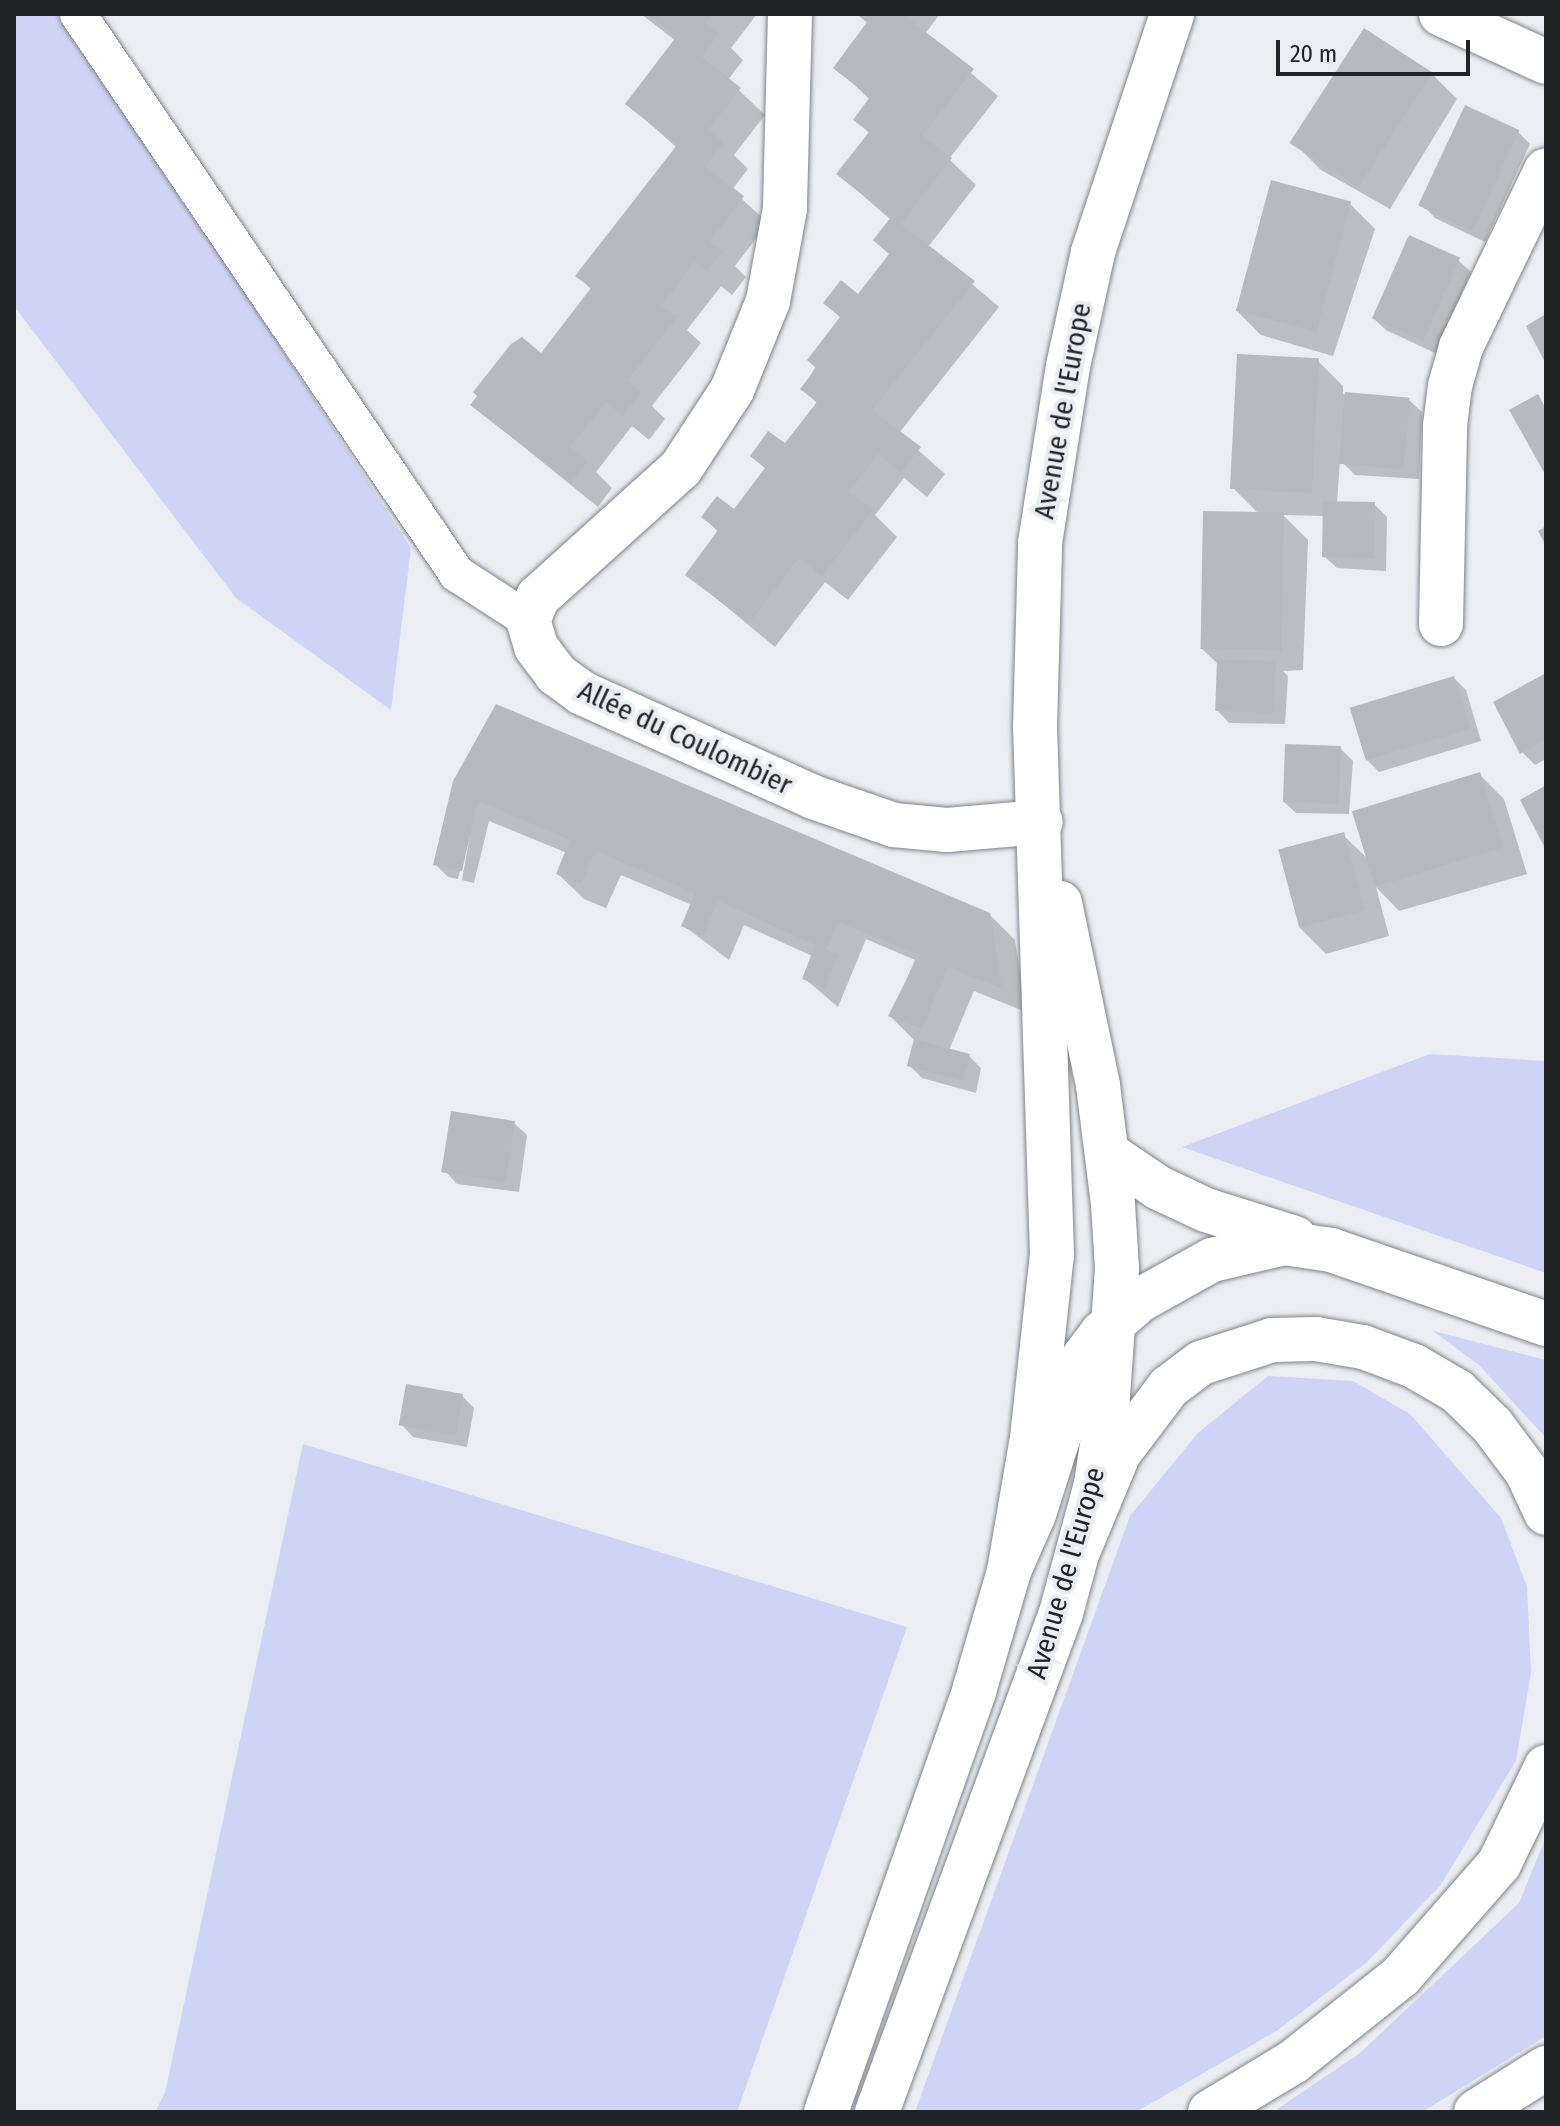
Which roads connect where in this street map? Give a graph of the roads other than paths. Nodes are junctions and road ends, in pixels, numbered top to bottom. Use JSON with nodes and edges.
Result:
{"nodes":[{"id":1,"x":78,"y":14,"type":"edge"},
{"id":2,"x":790,"y":14,"type":"edge"},
{"id":3,"x":1172,"y":14,"type":"edge"},
{"id":4,"x":1441,"y":14,"type":"edge"},
{"id":5,"x":1546,"y":62,"type":"edge"},
{"id":6,"x":1546,"y":170,"type":"edge"},
{"id":7,"x":528,"y":620,"type":"junction"},
{"id":8,"x":1441,"y":624,"type":"dead end"},
{"id":9,"x":1041,"y":822,"type":"junction"},
{"id":10,"x":1107,"y":1153,"type":"junction"},
{"id":11,"x":1331,"y":1250,"type":"junction"},
{"id":12,"x":1114,"y":1322,"type":"junction"},
{"id":13,"x":1546,"y":1324,"type":"edge"},
{"id":14,"x":1546,"y":1513,"type":"edge"},
{"id":15,"x":1079,"y":1549,"type":"junction"},
{"id":16,"x":1009,"y":1571,"type":"junction"},
{"id":17,"x":1546,"y":1767,"type":"edge"},
{"id":18,"x":1546,"y":2068,"type":"edge"},
{"id":19,"x":882,"y":2100,"type":"edge"},
{"id":20,"x":826,"y":2112,"type":"edge"},
{"id":21,"x":1210,"y":2112,"type":"edge"},
{"id":22,"x":1476,"y":2112,"type":"edge"}],
"edges":[{"from":1,"to":7,"type":"lane"},
{"from":2,"to":7,"type":"main road"},
{"from":3,"to":9,"type":"main road","name":"Avenue de l'Europe"},
{"from":4,"to":5,"type":"main road"},
{"from":6,"to":8,"type":"main road"},
{"from":7,"to":9,"type":"main road","name":"Allée du Coulombier"},
{"from":9,"to":10,"type":"main road","name":"Avenue de l'Europe"},
{"from":9,"to":16,"type":"main road","name":"Avenue de l'Europe"},
{"from":10,"to":11,"type":"main road"},
{"from":10,"to":12,"type":"main road","name":"Avenue de l'Europe"},
{"from":11,"to":12,"type":"main road"},
{"from":11,"to":13,"type":"main road"},
{"from":12,"to":15,"type":"main road","name":"Avenue de l'Europe"},
{"from":12,"to":16,"type":"main road"},
{"from":14,"to":15,"type":"main road"},
{"from":15,"to":19,"type":"main road","name":"Avenue de l'Europe"},
{"from":16,"to":20,"type":"main road","name":"Avenue de l'Europe"},
{"from":17,"to":21,"type":"main road"},
{"from":18,"to":22,"type":"main road"}]}
